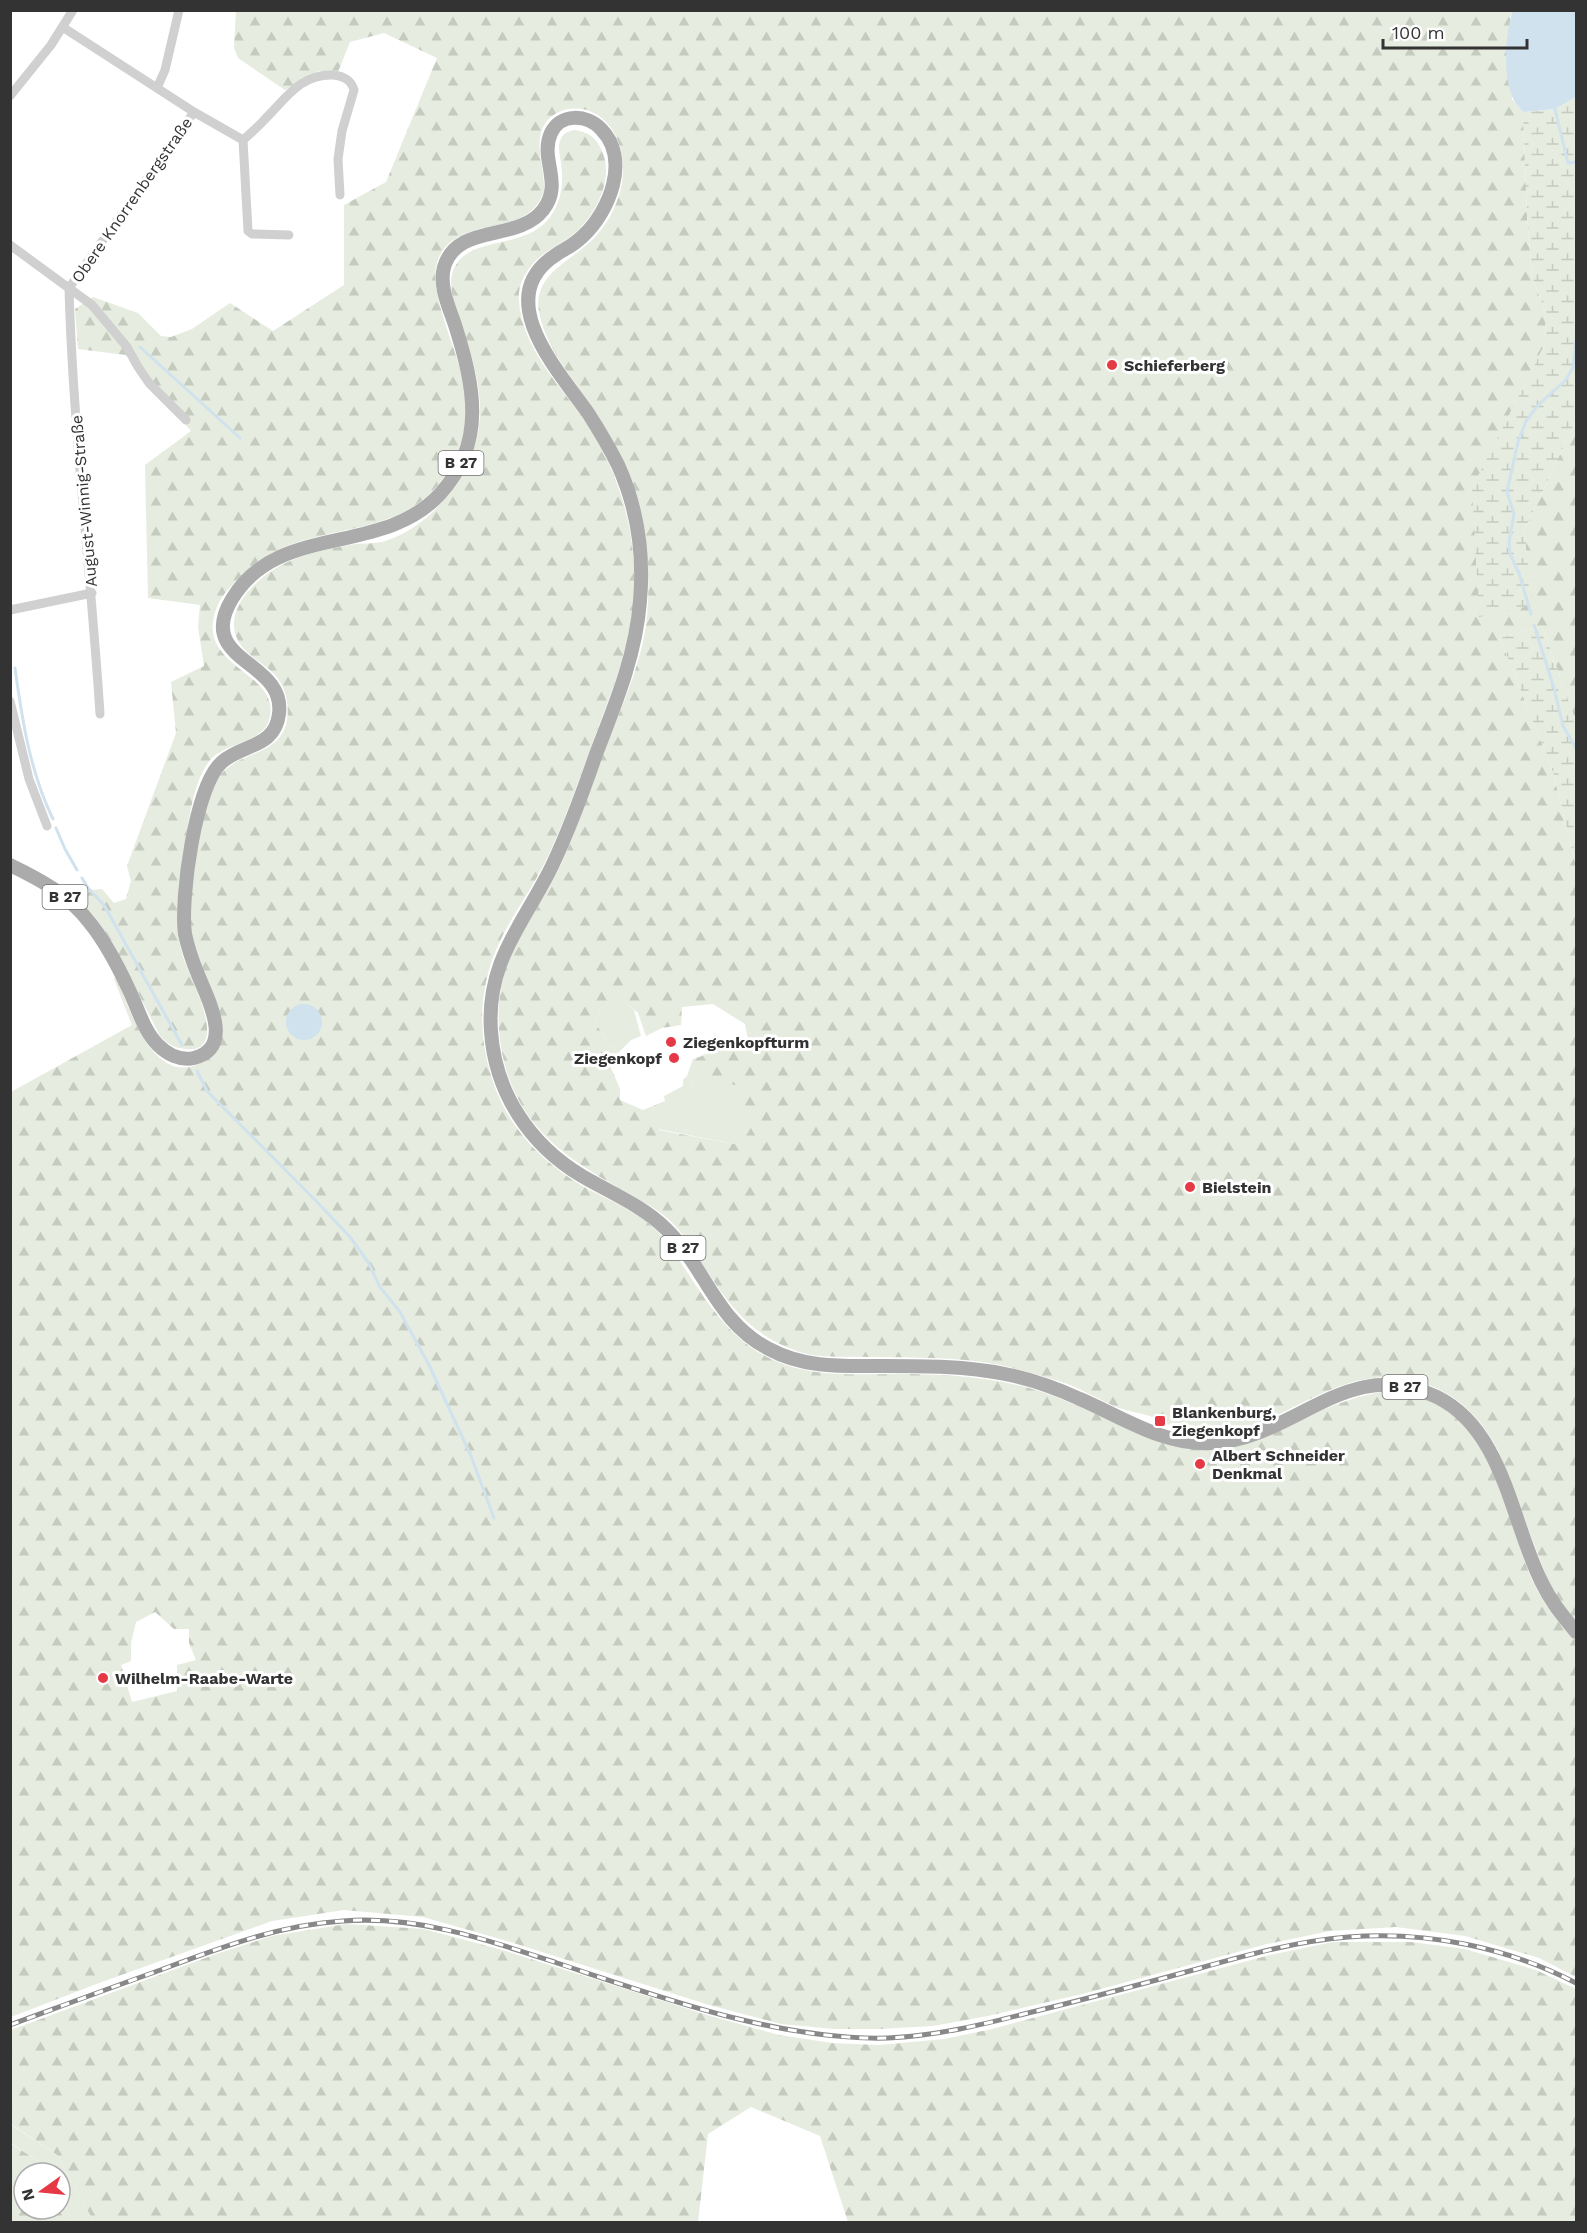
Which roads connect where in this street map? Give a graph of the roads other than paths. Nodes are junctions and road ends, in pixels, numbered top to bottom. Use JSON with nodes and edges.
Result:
{"nodes":[{"id":1,"x":73,"y":10,"type":"edge"},
{"id":2,"x":179,"y":10,"type":"edge"},
{"id":3,"x":64,"y":27,"type":"junction"},
{"id":4,"x":157,"y":87,"type":"junction"},
{"id":5,"x":10,"y":96,"type":"edge"},
{"id":6,"x":194,"y":112,"type":"junction"},
{"id":7,"x":243,"y":140,"type":"junction"},
{"id":8,"x":340,"y":195,"type":"dead end"},
{"id":9,"x":289,"y":235,"type":"dead end"},
{"id":10,"x":10,"y":245,"type":"edge"},
{"id":11,"x":69,"y":288,"type":"junction"},
{"id":12,"x":186,"y":420,"type":"dead end"},
{"id":13,"x":92,"y":593,"type":"junction"},
{"id":14,"x":10,"y":610,"type":"edge"},
{"id":15,"x":10,"y":701,"type":"edge"},
{"id":16,"x":100,"y":714,"type":"dead end"},
{"id":17,"x":47,"y":826,"type":"dead end"},
{"id":18,"x":10,"y":865,"type":"edge"},
{"id":19,"x":1576,"y":1632,"type":"edge"}],
"edges":[{"from":1,"to":3,"type":"street"},
{"from":2,"to":4,"type":"street"},
{"from":3,"to":4,"type":"street"},
{"from":3,"to":5,"type":"street"},
{"from":4,"to":6,"type":"street"},
{"from":6,"to":7,"type":"street"},
{"from":6,"to":11,"type":"street","name":"Obere Knorrenbergstraße"},
{"from":7,"to":8,"type":"street"},
{"from":7,"to":9,"type":"street"},
{"from":10,"to":11,"type":"street"},
{"from":11,"to":12,"type":"street"},
{"from":11,"to":13,"type":"street","name":"August-Winnig-Straße"},
{"from":13,"to":14,"type":"street"},
{"from":13,"to":16,"type":"street","name":"August-Winnig-Straße"},
{"from":15,"to":17,"type":"street"},
{"from":18,"to":19,"type":"main road","number":"B 27"}]}
